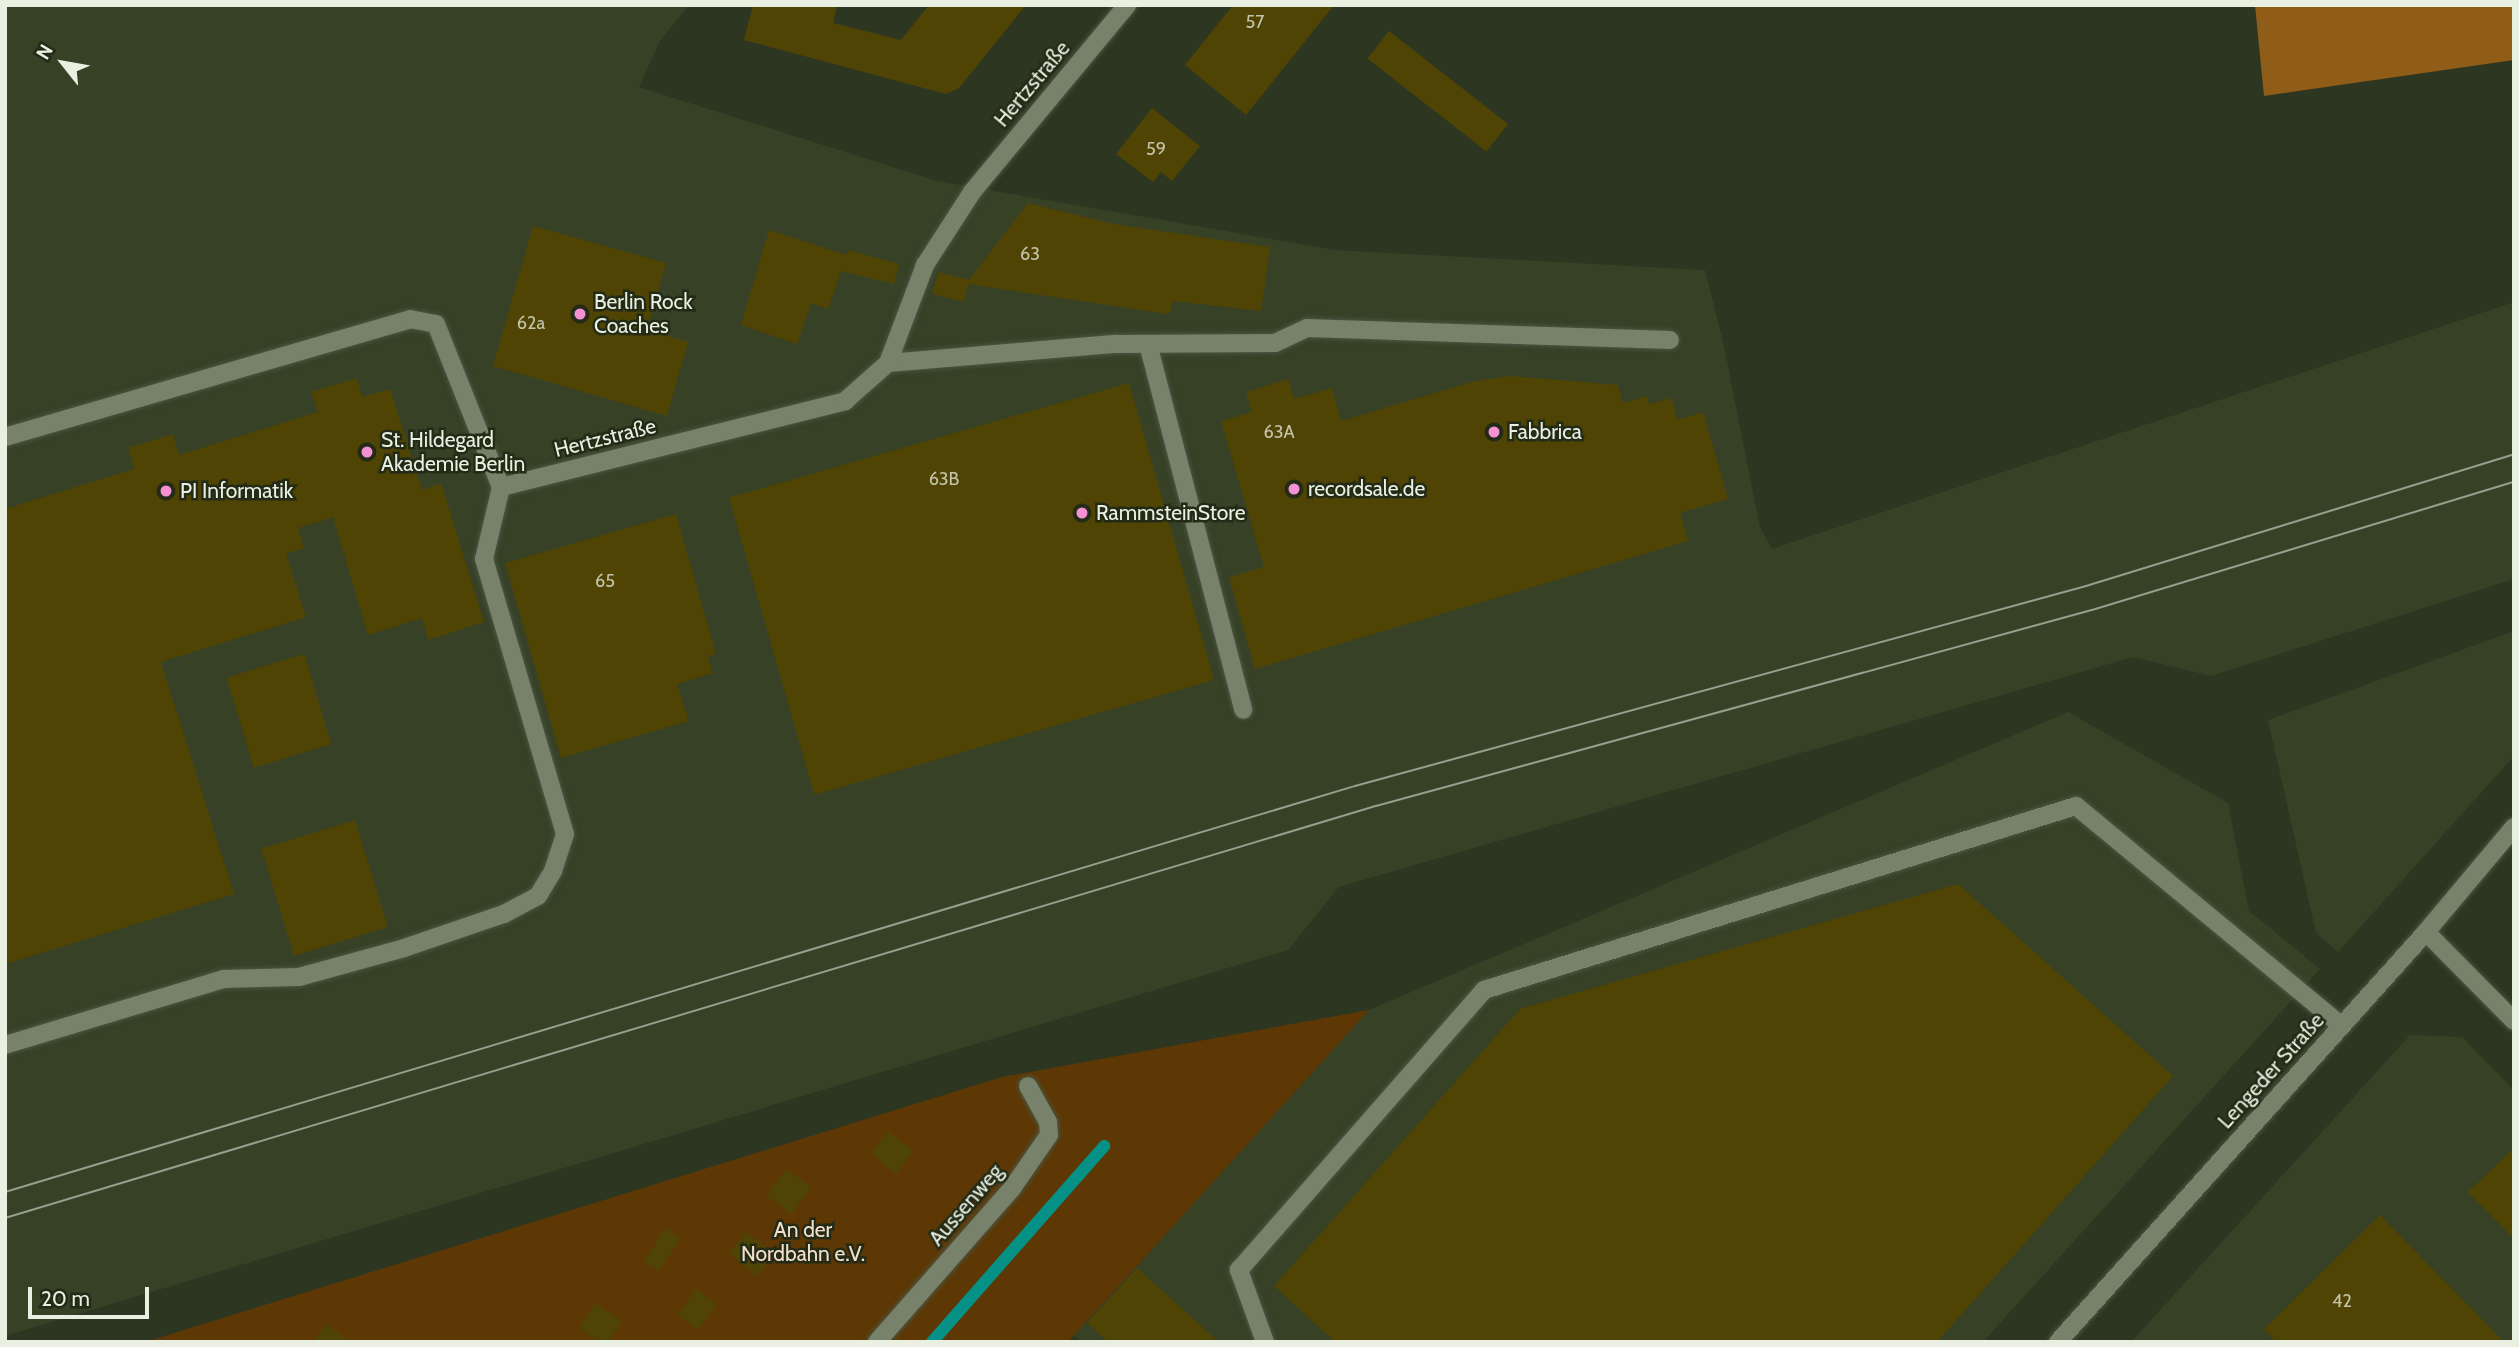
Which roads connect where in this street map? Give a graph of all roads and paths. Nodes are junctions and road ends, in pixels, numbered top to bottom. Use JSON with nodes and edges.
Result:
{"nodes":[{"id":1,"x":1127,"y":5,"type":"edge"},
{"id":2,"x":1670,"y":340,"type":"dead end"},
{"id":3,"x":1148,"y":344,"type":"junction"},
{"id":4,"x":888,"y":363,"type":"junction"},
{"id":5,"x":5,"y":438,"type":"edge"},
{"id":6,"x":501,"y":487,"type":"junction"},
{"id":7,"x":1243,"y":710,"type":"dead end"},
{"id":8,"x":2514,"y":827,"type":"edge"},
{"id":9,"x":2426,"y":932,"type":"junction"},
{"id":10,"x":2514,"y":1021,"type":"edge"},
{"id":11,"x":2342,"y":1026,"type":"junction"},
{"id":12,"x":5,"y":1045,"type":"edge"},
{"id":13,"x":1028,"y":1086,"type":"dead end"},
{"id":14,"x":877,"y":1342,"type":"edge"},
{"id":15,"x":1265,"y":1342,"type":"edge"},
{"id":16,"x":2058,"y":1342,"type":"edge"}],
"edges":[{"from":1,"to":4,"type":"street","name":"Hertzstraße"},
{"from":2,"to":3,"type":"street"},
{"from":3,"to":4,"type":"street"},
{"from":3,"to":7,"type":"street"},
{"from":4,"to":6,"type":"street","name":"Hertzstraße"},
{"from":5,"to":6,"type":"street"},
{"from":6,"to":12,"type":"street"},
{"from":8,"to":9,"type":"street","name":"Lengeder Straße"},
{"from":9,"to":10,"type":"street"},
{"from":9,"to":11,"type":"street","name":"Lengeder Straße"},
{"from":11,"to":15,"type":"street"},
{"from":11,"to":16,"type":"street","name":"Lengeder Straße"},
{"from":13,"to":14,"type":"street","name":"Aussenweg"}]}
